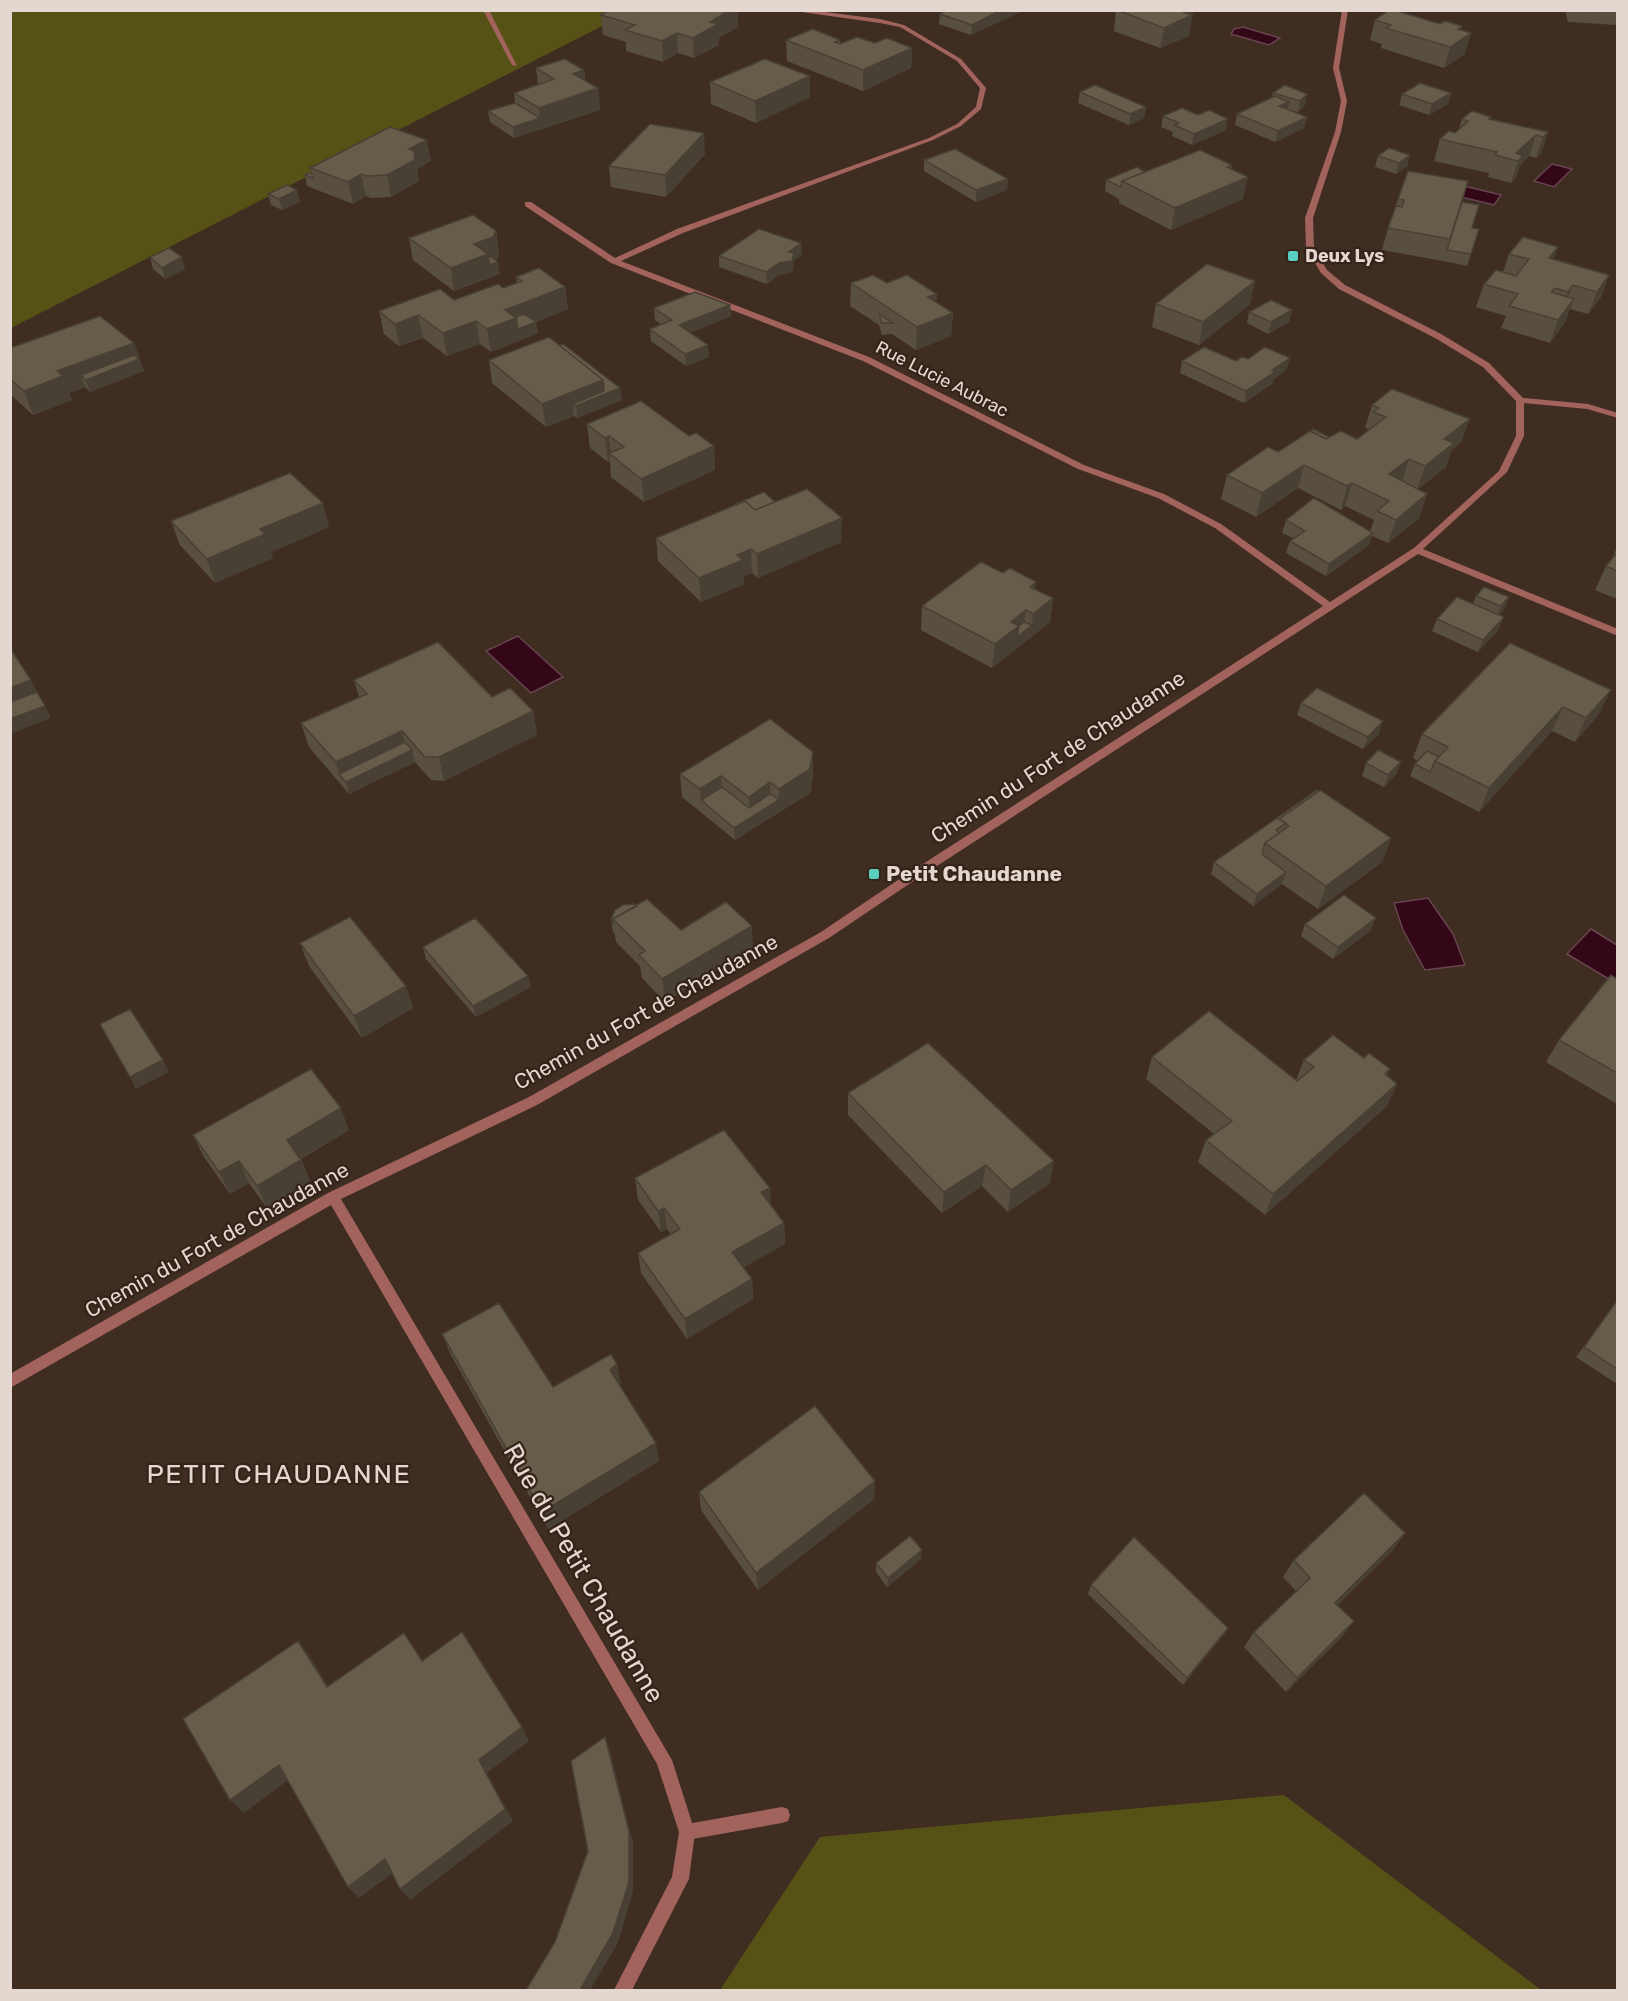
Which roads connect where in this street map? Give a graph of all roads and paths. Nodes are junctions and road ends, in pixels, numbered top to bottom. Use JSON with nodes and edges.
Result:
{"nodes":[{"id":1,"x":486,"y":10,"type":"edge"},
{"id":2,"x":790,"y":10,"type":"edge"},
{"id":3,"x":1345,"y":10,"type":"edge"},
{"id":4,"x":515,"y":66,"type":"dead end"},
{"id":5,"x":528,"y":204,"type":"dead end"},
{"id":6,"x":614,"y":261,"type":"junction"},
{"id":7,"x":1520,"y":400,"type":"junction"},
{"id":8,"x":1617,"y":416,"type":"edge"},
{"id":9,"x":1417,"y":550,"type":"junction"},
{"id":10,"x":1329,"y":606,"type":"junction"},
{"id":11,"x":1617,"y":633,"type":"edge"},
{"id":12,"x":333,"y":1197,"type":"junction"},
{"id":13,"x":10,"y":1382,"type":"edge"},
{"id":14,"x":782,"y":1815,"type":"dead end"},
{"id":15,"x":687,"y":1832,"type":"junction"},
{"id":16,"x":623,"y":1990,"type":"edge"}],
"edges":[{"from":1,"to":4,"type":"street"},
{"from":2,"to":6,"type":"street"},
{"from":3,"to":7,"type":"street"},
{"from":5,"to":6,"type":"street","name":"Rue Lucie Aubrac"},
{"from":6,"to":10,"type":"street","name":"Rue Lucie Aubrac"},
{"from":7,"to":8,"type":"street"},
{"from":7,"to":9,"type":"street","name":"Chemin du Fort de Chaudanne"},
{"from":9,"to":10,"type":"street","name":"Chemin du Fort de Chaudanne"},
{"from":9,"to":11,"type":"street"},
{"from":10,"to":12,"type":"street","name":"Chemin du Fort de Chaudanne"},
{"from":12,"to":13,"type":"street","name":"Chemin du Fort de Chaudanne"},
{"from":12,"to":15,"type":"street","name":"Rue du Petit Chaudanne"},
{"from":14,"to":15,"type":"street"},
{"from":15,"to":16,"type":"street","name":"Rue du Petit Chaudanne"}]}
